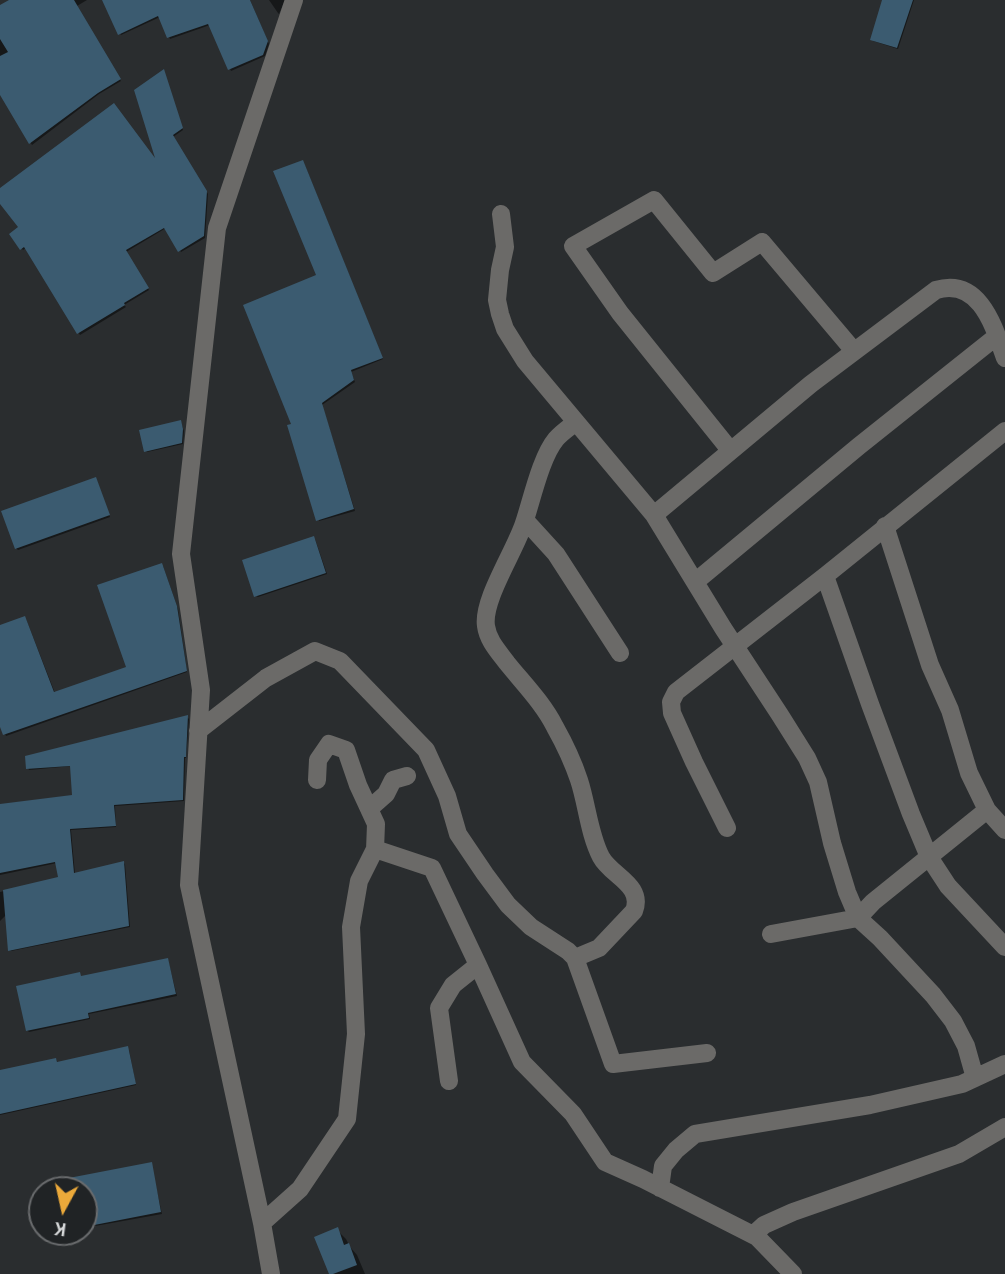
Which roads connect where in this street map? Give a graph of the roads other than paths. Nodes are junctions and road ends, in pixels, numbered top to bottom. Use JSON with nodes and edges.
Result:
{"nodes":[{"id":1,"x":294,"y":0,"type":"edge"},
{"id":2,"x":501,"y":214,"type":"dead end"},
{"id":3,"x":997,"y":336,"type":"junction"},
{"id":4,"x":854,"y":351,"type":"junction"},
{"id":5,"x":1005,"y":358,"type":"edge"},
{"id":6,"x":576,"y":422,"type":"junction"},
{"id":7,"x":1005,"y":431,"type":"edge"},
{"id":8,"x":730,"y":450,"type":"junction"},
{"id":9,"x":654,"y":515,"type":"junction"},
{"id":10,"x":525,"y":520,"type":"junction"},
{"id":11,"x":885,"y":526,"type":"junction"},
{"id":12,"x":825,"y":576,"type":"junction"},
{"id":13,"x":695,"y":582,"type":"junction"},
{"id":14,"x":734,"y":647,"type":"junction"},
{"id":15,"x":620,"y":653,"type":"dead end"},
{"id":16,"x":198,"y":731,"type":"junction"},
{"id":17,"x":407,"y":776,"type":"dead end"},
{"id":18,"x":317,"y":780,"type":"dead end"},
{"id":19,"x":369,"y":809,"type":"junction"},
{"id":20,"x":987,"y":810,"type":"junction"},
{"id":21,"x":727,"y":828,"type":"dead end"},
{"id":22,"x":1005,"y":830,"type":"edge"},
{"id":23,"x":375,"y":850,"type":"junction"},
{"id":24,"x":929,"y":857,"type":"junction"},
{"id":25,"x":858,"y":918,"type":"junction"},
{"id":26,"x":771,"y":934,"type":"dead end"},
{"id":27,"x":1005,"y":947,"type":"edge"},
{"id":28,"x":575,"y":958,"type":"junction"},
{"id":29,"x":478,"y":964,"type":"junction"},
{"id":30,"x":707,"y":1053,"type":"dead end"},
{"id":31,"x":1005,"y":1063,"type":"edge"},
{"id":32,"x":975,"y":1078,"type":"junction"},
{"id":33,"x":449,"y":1081,"type":"dead end"},
{"id":34,"x":1005,"y":1127,"type":"edge"},
{"id":35,"x":660,"y":1188,"type":"junction"},
{"id":36,"x":262,"y":1223,"type":"junction"},
{"id":37,"x":753,"y":1235,"type":"junction"},
{"id":38,"x":271,"y":1274,"type":"edge"},
{"id":39,"x":793,"y":1274,"type":"edge"}],
"edges":[{"from":1,"to":16,"type":"street"},
{"from":2,"to":6,"type":"street"},
{"from":3,"to":4,"type":"street"},
{"from":3,"to":5,"type":"street"},
{"from":3,"to":13,"type":"street"},
{"from":4,"to":8,"type":"street"},
{"from":4,"to":8,"type":"street"},
{"from":6,"to":9,"type":"street"},
{"from":6,"to":10,"type":"street"},
{"from":7,"to":11,"type":"street"},
{"from":8,"to":9,"type":"street"},
{"from":9,"to":13,"type":"street"},
{"from":10,"to":15,"type":"street"},
{"from":10,"to":28,"type":"street"},
{"from":11,"to":12,"type":"street"},
{"from":11,"to":20,"type":"street"},
{"from":12,"to":14,"type":"street"},
{"from":12,"to":24,"type":"street"},
{"from":13,"to":14,"type":"street"},
{"from":14,"to":21,"type":"street"},
{"from":14,"to":25,"type":"street"},
{"from":16,"to":28,"type":"street"},
{"from":16,"to":36,"type":"street"},
{"from":17,"to":19,"type":"street"},
{"from":18,"to":19,"type":"street"},
{"from":19,"to":23,"type":"street"},
{"from":20,"to":22,"type":"street"},
{"from":20,"to":24,"type":"street"},
{"from":23,"to":29,"type":"street"},
{"from":23,"to":36,"type":"street"},
{"from":24,"to":25,"type":"street"},
{"from":24,"to":27,"type":"street"},
{"from":25,"to":26,"type":"street"},
{"from":25,"to":32,"type":"street"},
{"from":28,"to":30,"type":"street"},
{"from":29,"to":33,"type":"street"},
{"from":29,"to":35,"type":"street"},
{"from":31,"to":32,"type":"street"},
{"from":32,"to":35,"type":"street"},
{"from":34,"to":37,"type":"street"},
{"from":35,"to":37,"type":"street"},
{"from":36,"to":38,"type":"street"},
{"from":37,"to":39,"type":"street"}]}
